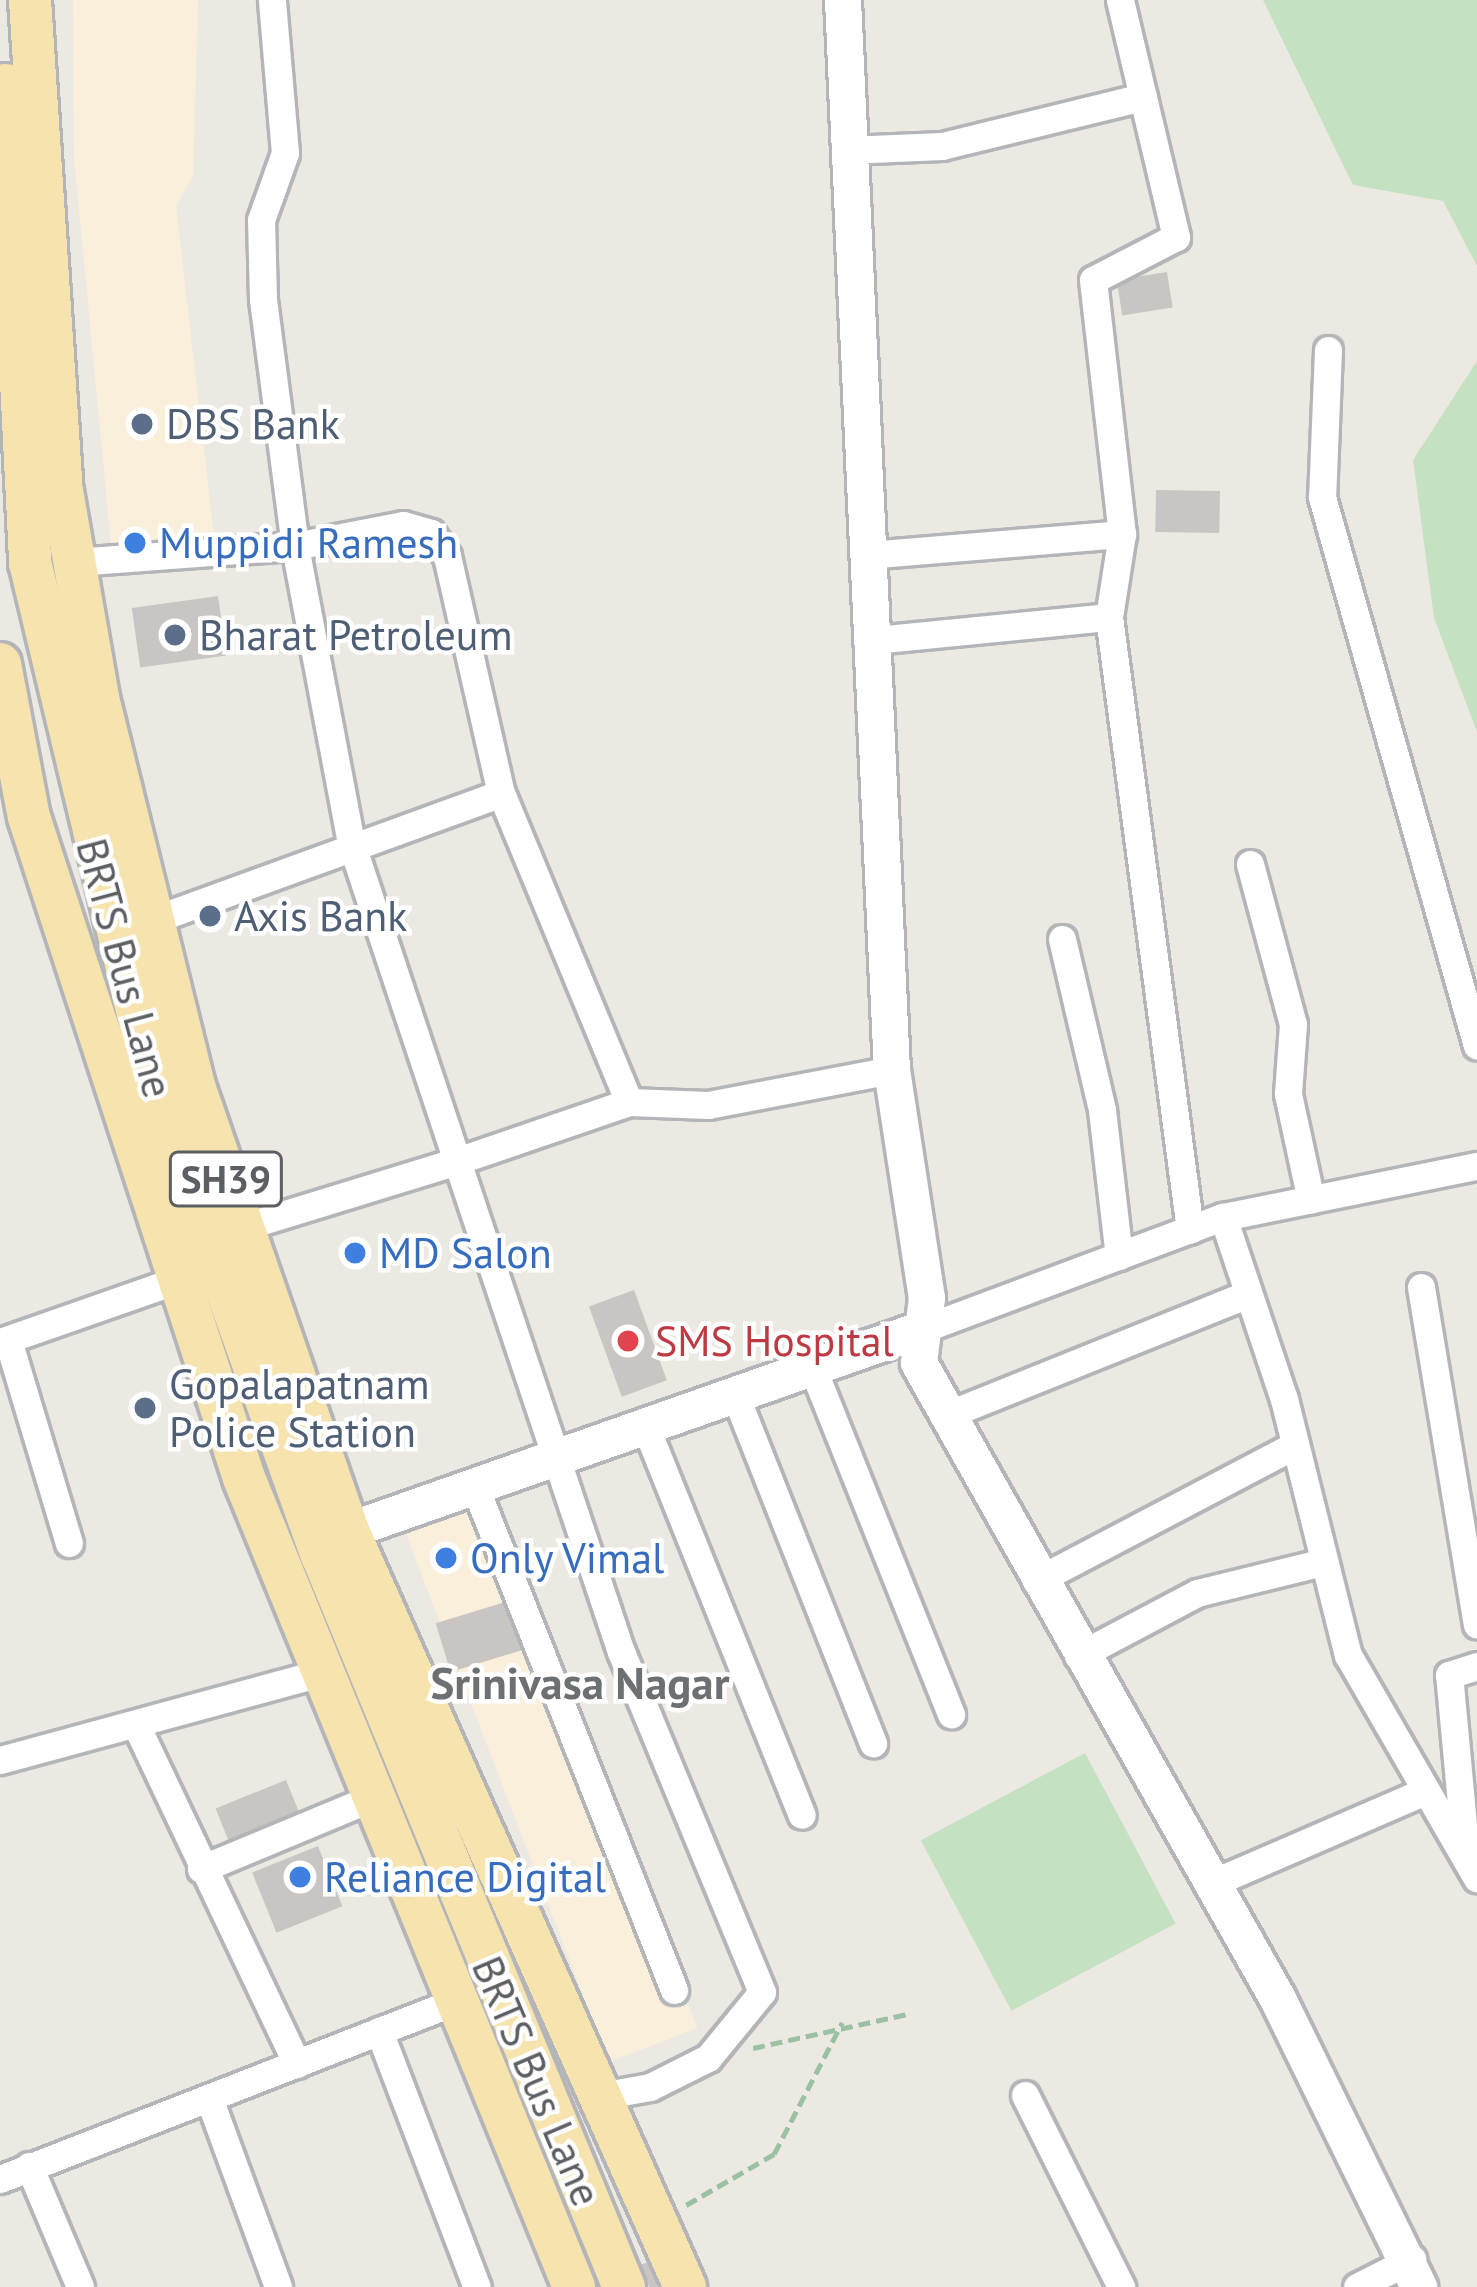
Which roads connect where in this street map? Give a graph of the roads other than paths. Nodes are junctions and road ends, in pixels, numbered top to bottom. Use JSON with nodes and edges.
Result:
{"nodes":[{"id":1,"x":4,"y":0,"type":"edge"},
{"id":2,"x":30,"y":0,"type":"edge"},
{"id":3,"x":272,"y":0,"type":"edge"},
{"id":4,"x":843,"y":0,"type":"edge"},
{"id":5,"x":1120,"y":0,"type":"edge"},
{"id":6,"x":1143,"y":97,"type":"junction"},
{"id":7,"x":847,"y":150,"type":"junction"},
{"id":8,"x":1328,"y":350,"type":"dead end"},
{"id":9,"x":1122,"y":534,"type":"junction"},
{"id":10,"x":295,"y":546,"type":"junction"},
{"id":11,"x":868,"y":555,"type":"junction"},
{"id":12,"x":15,"y":559,"type":"edge"},
{"id":13,"x":75,"y":562,"type":"junction"},
{"id":14,"x":1109,"y":617,"type":"junction"},
{"id":15,"x":874,"y":640,"type":"junction"},
{"id":16,"x":0,"y":664,"type":"edge"},
{"id":17,"x":502,"y":793,"type":"junction"},
{"id":18,"x":351,"y":843,"type":"junction"},
{"id":19,"x":1250,"y":864,"type":"dead end"},
{"id":20,"x":153,"y":920,"type":"junction"},
{"id":21,"x":1062,"y":938,"type":"dead end"},
{"id":22,"x":1477,"y":1046,"type":"edge"},
{"id":23,"x":892,"y":1070,"type":"junction"},
{"id":24,"x":629,"y":1102,"type":"junction"},
{"id":25,"x":457,"y":1160,"type":"junction"},
{"id":26,"x":1475,"y":1173,"type":"edge"},
{"id":27,"x":1311,"y":1200,"type":"junction"},
{"id":28,"x":1222,"y":1217,"type":"junction"},
{"id":29,"x":243,"y":1228,"type":"junction"},
{"id":30,"x":1190,"y":1230,"type":"junction"},
{"id":31,"x":1119,"y":1256,"type":"junction"},
{"id":32,"x":177,"y":1280,"type":"junction"},
{"id":33,"x":1420,"y":1287,"type":"dead end"},
{"id":34,"x":1248,"y":1294,"type":"junction"},
{"id":35,"x":923,"y":1329,"type":"junction"},
{"id":36,"x":4,"y":1341,"type":"edge"},
{"id":37,"x":813,"y":1369,"type":"junction"},
{"id":38,"x":734,"y":1392,"type":"junction"},
{"id":39,"x":947,"y":1415,"type":"junction"},
{"id":40,"x":645,"y":1425,"type":"junction"},
{"id":41,"x":1289,"y":1448,"type":"junction"},
{"id":42,"x":551,"y":1460,"type":"junction"},
{"id":43,"x":475,"y":1486,"type":"junction"},
{"id":44,"x":348,"y":1531,"type":"junction"},
{"id":45,"x":69,"y":1543,"type":"dead end"},
{"id":46,"x":1323,"y":1562,"type":"junction"},
{"id":47,"x":1036,"y":1581,"type":"junction"},
{"id":48,"x":1477,"y":1624,"type":"edge"},
{"id":49,"x":1078,"y":1656,"type":"junction"},
{"id":50,"x":1477,"y":1666,"type":"edge"},
{"id":51,"x":323,"y":1672,"type":"junction"},
{"id":52,"x":951,"y":1714,"type":"dead end"},
{"id":53,"x":137,"y":1727,"type":"junction"},
{"id":54,"x":873,"y":1743,"type":"dead end"},
{"id":55,"x":0,"y":1760,"type":"edge"},
{"id":56,"x":1421,"y":1792,"type":"junction"},
{"id":57,"x":374,"y":1797,"type":"junction"},
{"id":58,"x":802,"y":1815,"type":"dead end"},
{"id":59,"x":1471,"y":1867,"type":"edge"},
{"id":60,"x":201,"y":1869,"type":"junction"},
{"id":61,"x":1208,"y":1885,"type":"junction"},
{"id":62,"x":674,"y":1990,"type":"dead end"},
{"id":63,"x":457,"y":2001,"type":"junction"},
{"id":64,"x":379,"y":2031,"type":"junction"},
{"id":65,"x":297,"y":2064,"type":"junction"},
{"id":66,"x":1025,"y":2095,"type":"dead end"},
{"id":67,"x":594,"y":2097,"type":"junction"},
{"id":68,"x":209,"y":2098,"type":"junction"},
{"id":69,"x":29,"y":2166,"type":"junction"},
{"id":70,"x":0,"y":2179,"type":"edge"},
{"id":71,"x":1416,"y":2273,"type":"edge"},
{"id":72,"x":80,"y":2287,"type":"edge"},
{"id":73,"x":278,"y":2287,"type":"edge"},
{"id":74,"x":477,"y":2287,"type":"edge"},
{"id":75,"x":574,"y":2287,"type":"edge"},
{"id":76,"x":624,"y":2287,"type":"edge"},
{"id":77,"x":685,"y":2287,"type":"edge"},
{"id":78,"x":1121,"y":2287,"type":"edge"},
{"id":79,"x":1357,"y":2287,"type":"edge"},
{"id":80,"x":1441,"y":2287,"type":"edge"}],
"edges":[{"from":1,"to":12,"type":"main road","name":"BRTS Bus Lane"},
{"from":2,"to":13,"type":"main road","number":"SH39"},
{"from":3,"to":10,"type":"street"},
{"from":4,"to":7,"type":"street"},
{"from":5,"to":6,"type":"street"},
{"from":6,"to":7,"type":"street"},
{"from":6,"to":9,"type":"street"},
{"from":7,"to":11,"type":"street"},
{"from":8,"to":22,"type":"street"},
{"from":9,"to":11,"type":"street"},
{"from":9,"to":14,"type":"street"},
{"from":10,"to":13,"type":"street"},
{"from":10,"to":17,"type":"street"},
{"from":10,"to":18,"type":"street"},
{"from":11,"to":15,"type":"street"},
{"from":12,"to":13,"type":"street"},
{"from":12,"to":76,"type":"main road","name":"BRTS Bus Lane"},
{"from":13,"to":20,"type":"main road","number":"SH39"},
{"from":14,"to":15,"type":"street"},
{"from":14,"to":30,"type":"street"},
{"from":15,"to":23,"type":"street"},
{"from":16,"to":32,"type":"main road","number":"SH39"},
{"from":17,"to":18,"type":"street"},
{"from":17,"to":24,"type":"street"},
{"from":18,"to":20,"type":"street"},
{"from":18,"to":25,"type":"street"},
{"from":19,"to":27,"type":"street"},
{"from":20,"to":29,"type":"main road","number":"SH39"},
{"from":21,"to":31,"type":"street"},
{"from":23,"to":24,"type":"street"},
{"from":23,"to":35,"type":"street"},
{"from":24,"to":25,"type":"street"},
{"from":25,"to":29,"type":"street"},
{"from":25,"to":42,"type":"street"},
{"from":26,"to":27,"type":"street"},
{"from":27,"to":28,"type":"street"},
{"from":28,"to":30,"type":"street"},
{"from":28,"to":34,"type":"street"},
{"from":29,"to":44,"type":"main road","number":"SH39"},
{"from":30,"to":31,"type":"street"},
{"from":31,"to":35,"type":"street"},
{"from":32,"to":36,"type":"street"},
{"from":32,"to":51,"type":"main road","number":"SH39"},
{"from":33,"to":48,"type":"street"},
{"from":34,"to":39,"type":"street"},
{"from":34,"to":41,"type":"street"},
{"from":35,"to":37,"type":"street"},
{"from":35,"to":39,"type":"street"},
{"from":36,"to":45,"type":"street"},
{"from":37,"to":38,"type":"street"},
{"from":37,"to":52,"type":"street"},
{"from":38,"to":40,"type":"street"},
{"from":38,"to":54,"type":"street"},
{"from":39,"to":47,"type":"street"},
{"from":40,"to":42,"type":"street"},
{"from":40,"to":58,"type":"street"},
{"from":41,"to":46,"type":"street"},
{"from":41,"to":47,"type":"street"},
{"from":42,"to":43,"type":"street"},
{"from":42,"to":67,"type":"street"},
{"from":43,"to":44,"type":"street"},
{"from":43,"to":62,"type":"street"},
{"from":44,"to":67,"type":"main road","number":"SH39"},
{"from":46,"to":49,"type":"street"},
{"from":46,"to":56,"type":"street"},
{"from":47,"to":49,"type":"street"},
{"from":49,"to":61,"type":"street"},
{"from":50,"to":59,"type":"street"},
{"from":51,"to":53,"type":"street"},
{"from":51,"to":57,"type":"main road","number":"SH39"},
{"from":53,"to":55,"type":"street"},
{"from":53,"to":60,"type":"street"},
{"from":56,"to":59,"type":"street"},
{"from":56,"to":61,"type":"street"},
{"from":57,"to":60,"type":"street"},
{"from":57,"to":63,"type":"main road","number":"SH39"},
{"from":60,"to":65,"type":"street"},
{"from":61,"to":71,"type":"street"},
{"from":63,"to":64,"type":"street"},
{"from":63,"to":75,"type":"main road","number":"SH39"},
{"from":64,"to":65,"type":"street"},
{"from":64,"to":74,"type":"street"},
{"from":65,"to":68,"type":"street"},
{"from":66,"to":78,"type":"street"},
{"from":67,"to":77,"type":"main road","number":"SH39"},
{"from":68,"to":69,"type":"street"},
{"from":68,"to":73,"type":"street"},
{"from":69,"to":70,"type":"street"},
{"from":69,"to":72,"type":"street"},
{"from":71,"to":79,"type":"street"},
{"from":71,"to":80,"type":"street"}]}
